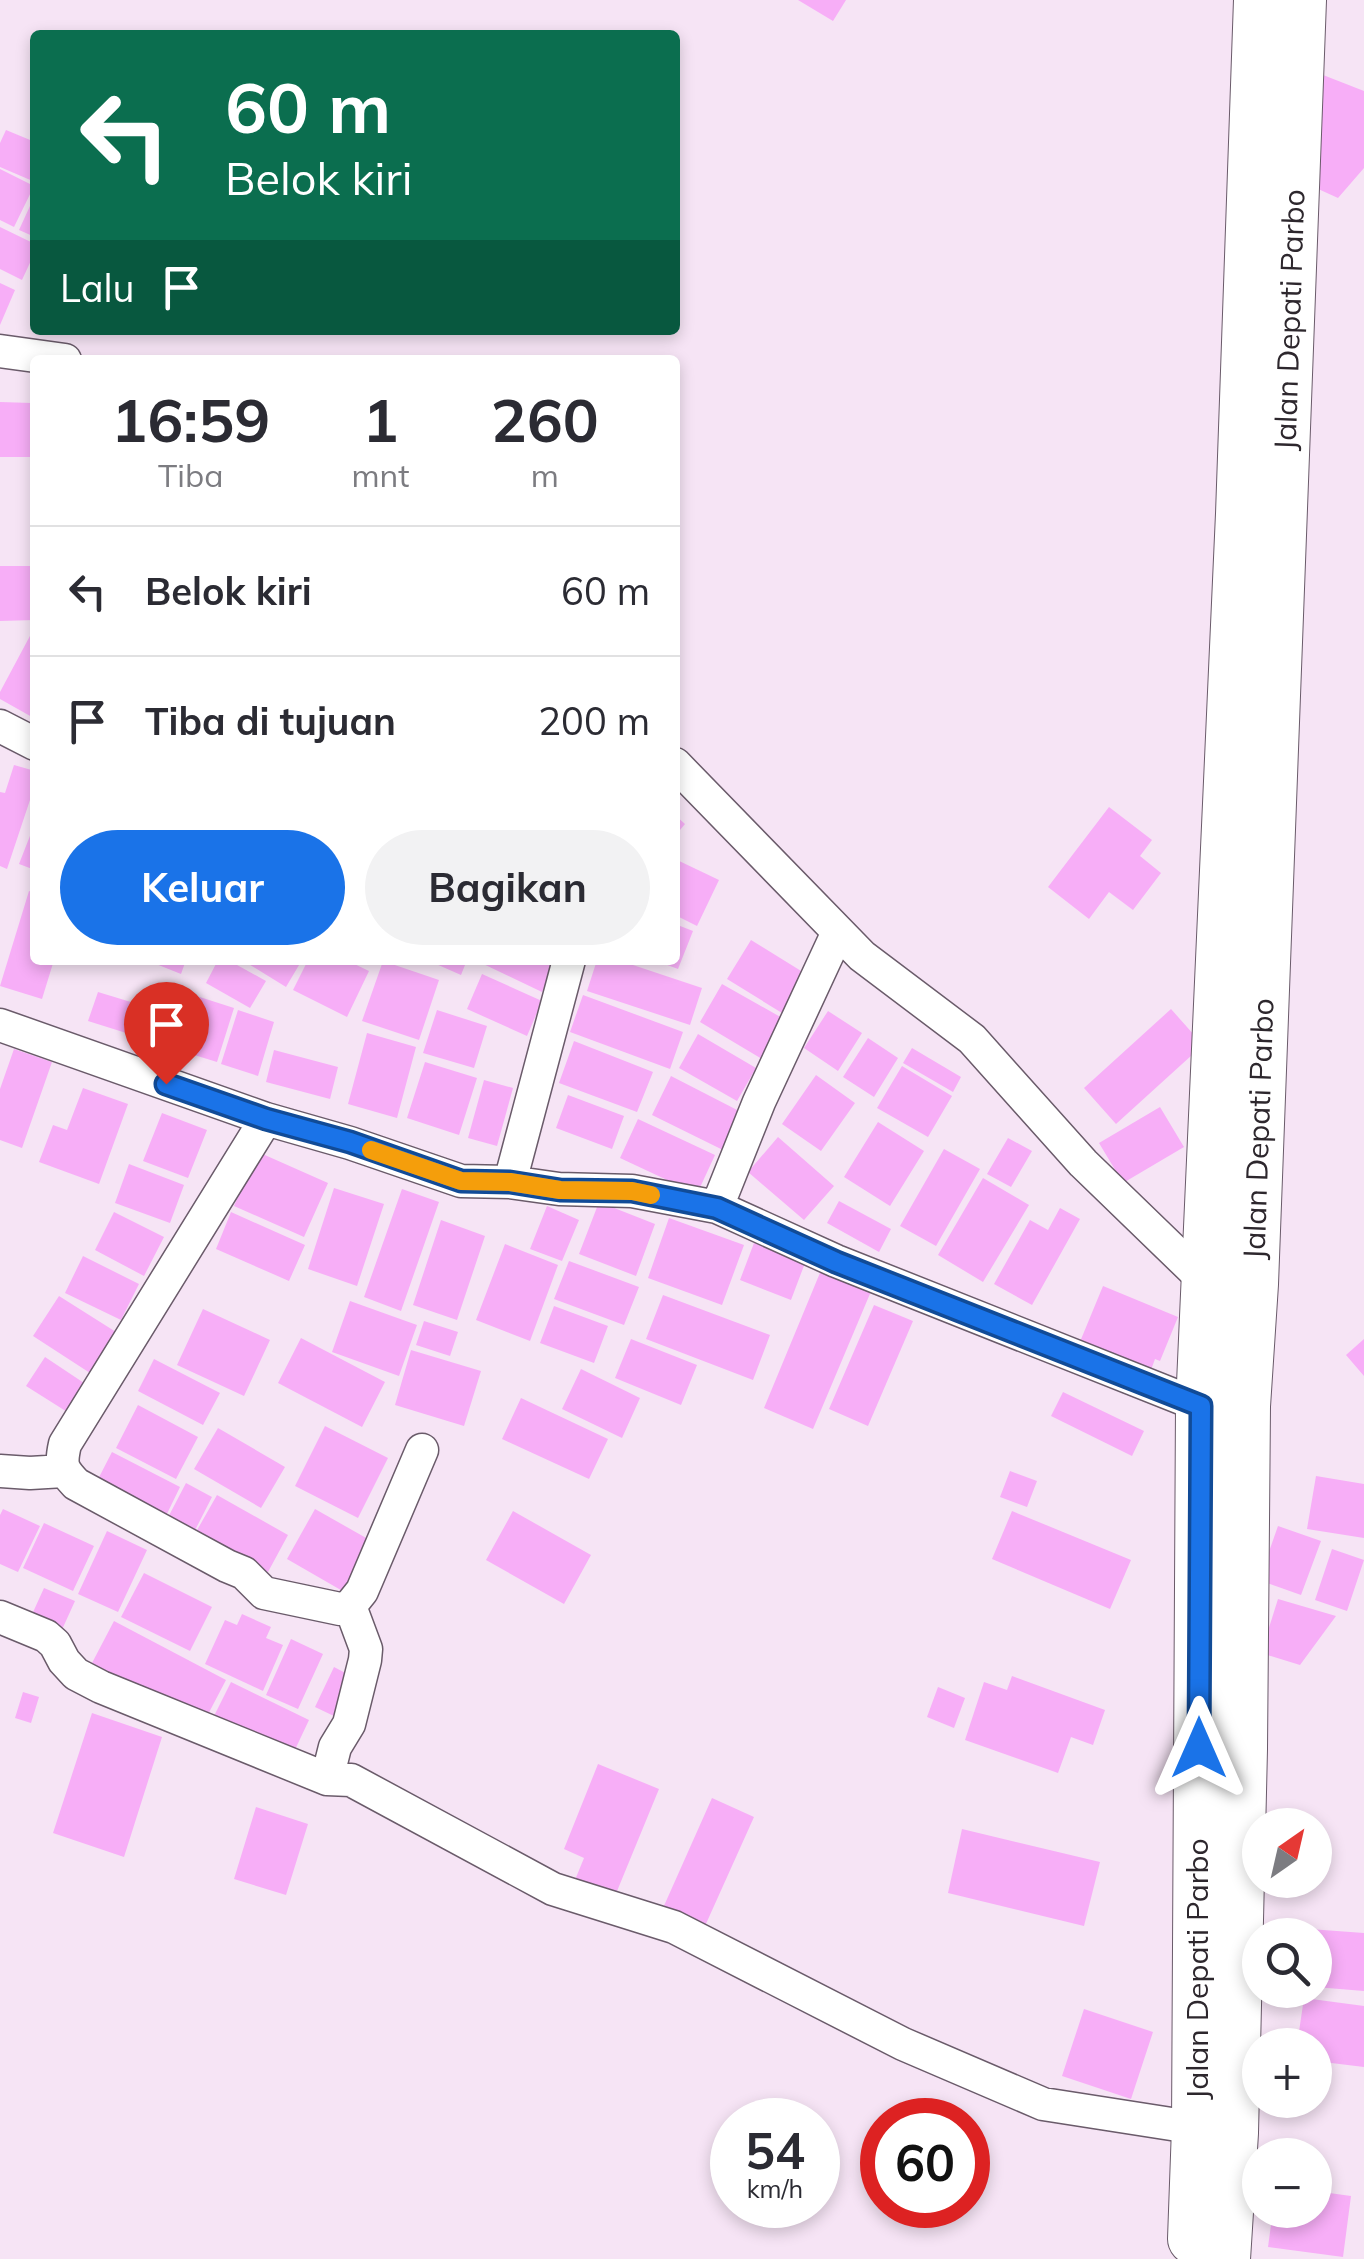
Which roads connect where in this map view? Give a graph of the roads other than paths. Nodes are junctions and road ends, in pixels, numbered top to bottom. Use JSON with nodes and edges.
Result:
{"nodes":[{"id":1,"x":1259,"y":0,"type":"edge"},
{"id":2,"x":1301,"y":0,"type":"edge"},
{"id":3,"x":0,"y":352,"type":"edge"},
{"id":4,"x":30,"y":356,"type":"edge"},
{"id":5,"x":0,"y":726,"type":"edge"},
{"id":6,"x":30,"y":741,"type":"edge"},
{"id":7,"x":680,"y":769,"type":"edge"},
{"id":8,"x":838,"y":932,"type":"junction"},
{"id":9,"x":568,"y":965,"type":"edge"},
{"id":10,"x":0,"y":1025,"type":"edge"},
{"id":11,"x":266,"y":1119,"type":"junction"},
{"id":12,"x":510,"y":1182,"type":"junction"},
{"id":13,"x":717,"y":1208,"type":"junction"},
{"id":14,"x":1207,"y":1283,"type":"junction"},
{"id":15,"x":1223,"y":1406,"type":"junction"},
{"id":16,"x":422,"y":1450,"type":"dead end"},
{"id":17,"x":0,"y":1471,"type":"edge"},
{"id":18,"x":64,"y":1471,"type":"junction"},
{"id":19,"x":350,"y":1606,"type":"junction"},
{"id":20,"x":0,"y":1617,"type":"edge"},
{"id":21,"x":326,"y":1780,"type":"junction"},
{"id":22,"x":1197,"y":2128,"type":"junction"},
{"id":23,"x":1192,"y":2259,"type":"edge"},
{"id":24,"x":1225,"y":2259,"type":"edge"}],
"edges":[{"from":1,"to":14,"type":"main road","name":"Jalan Depati Parbo"},
{"from":2,"to":15,"type":"main road","name":"Jalan Depati Parbo"},
{"from":3,"to":4,"type":"street"},
{"from":5,"to":6,"type":"street"},
{"from":7,"to":8,"type":"street"},
{"from":8,"to":13,"type":"street"},
{"from":8,"to":14,"type":"street"},
{"from":9,"to":12,"type":"street"},
{"from":10,"to":11,"type":"street"},
{"from":11,"to":12,"type":"street"},
{"from":11,"to":18,"type":"street"},
{"from":12,"to":13,"type":"street"},
{"from":13,"to":15,"type":"street"},
{"from":14,"to":15,"type":"main road","name":"Jalan Depati Parbo"},
{"from":15,"to":22,"type":"main road","name":"Jalan Depati Parbo"},
{"from":15,"to":24,"type":"main road","name":"Jalan Depati Parbo"},
{"from":16,"to":19,"type":"street"},
{"from":17,"to":18,"type":"street"},
{"from":18,"to":19,"type":"street"},
{"from":19,"to":21,"type":"street"},
{"from":20,"to":21,"type":"street"},
{"from":21,"to":22,"type":"street"},
{"from":22,"to":23,"type":"main road","name":"Jalan Depati Parbo"}]}
